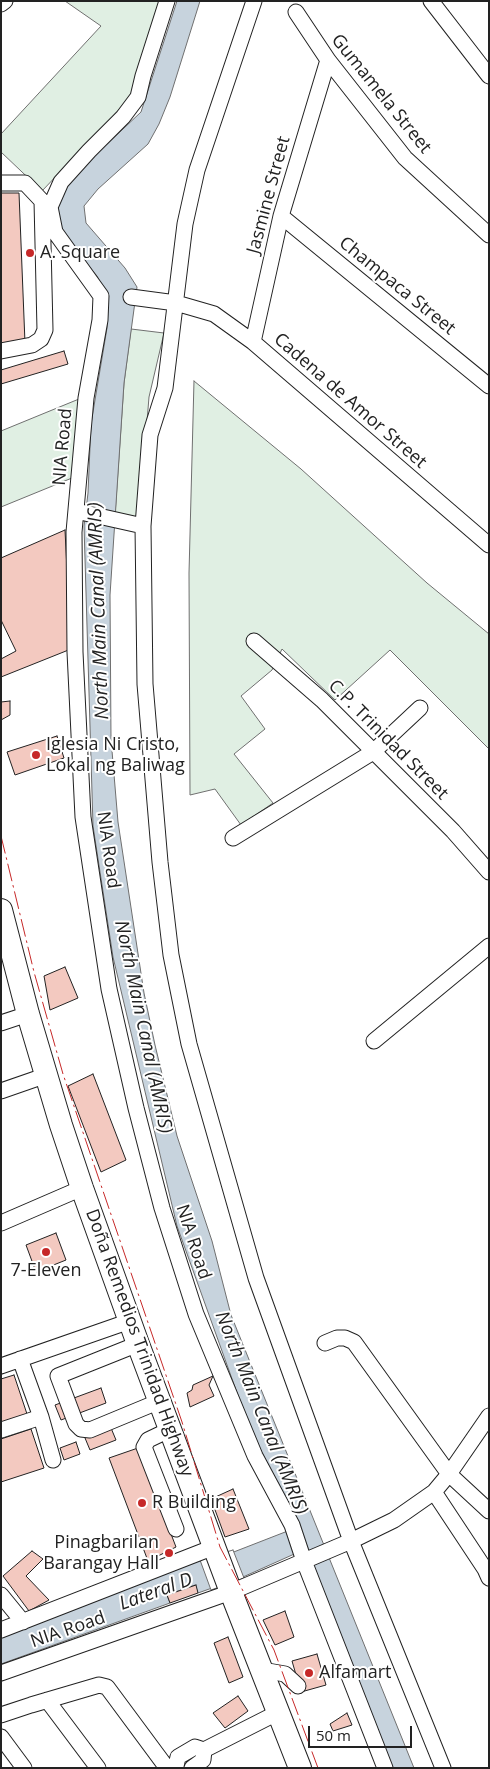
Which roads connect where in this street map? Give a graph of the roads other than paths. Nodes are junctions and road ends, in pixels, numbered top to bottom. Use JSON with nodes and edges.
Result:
{"nodes":[{"id":1,"x":5,"y":1,"type":"edge"},
{"id":2,"x":168,"y":1,"type":"edge"},
{"id":3,"x":254,"y":1,"type":"edge"},
{"id":4,"x":431,"y":1,"type":"edge"},
{"id":5,"x":1,"y":4,"type":"edge"},
{"id":6,"x":296,"y":12,"type":"dead end"},
{"id":7,"x":328,"y":60,"type":"junction"},
{"id":8,"x":489,"y":76,"type":"edge"},
{"id":9,"x":1,"y":183,"type":"edge"},
{"id":10,"x":281,"y":216,"type":"junction"},
{"id":11,"x":489,"y":235,"type":"edge"},
{"id":12,"x":132,"y":297,"type":"dead end"},
{"id":13,"x":176,"y":303,"type":"junction"},
{"id":14,"x":253,"y":342,"type":"junction"},
{"id":15,"x":1,"y":352,"type":"edge"},
{"id":16,"x":489,"y":386,"type":"edge"},
{"id":17,"x":81,"y":512,"type":"junction"},
{"id":18,"x":143,"y":526,"type":"junction"},
{"id":19,"x":489,"y":545,"type":"edge"},
{"id":20,"x":254,"y":641,"type":"dead end"},
{"id":21,"x":420,"y":708,"type":"dead end"},
{"id":22,"x":373,"y":752,"type":"junction"},
{"id":23,"x":233,"y":838,"type":"dead end"},
{"id":24,"x":489,"y":872,"type":"edge"},
{"id":25,"x":1,"y":910,"type":"edge"},
{"id":26,"x":489,"y":946,"type":"edge"},
{"id":27,"x":28,"y":1014,"type":"junction"},
{"id":28,"x":1,"y":1023,"type":"edge"},
{"id":29,"x":374,"y":1041,"type":"dead end"},
{"id":30,"x":47,"y":1075,"type":"junction"},
{"id":31,"x":1,"y":1090,"type":"edge"},
{"id":32,"x":82,"y":1188,"type":"junction"},
{"id":33,"x":1,"y":1223,"type":"edge"},
{"id":34,"x":130,"y":1321,"type":"junction"},
{"id":35,"x":325,"y":1343,"type":"dead end"},
{"id":36,"x":138,"y":1344,"type":"junction"},
{"id":37,"x":20,"y":1359,"type":"junction"},
{"id":38,"x":1,"y":1366,"type":"edge"},
{"id":39,"x":160,"y":1401,"type":"junction"},
{"id":40,"x":489,"y":1416,"type":"edge"},
{"id":41,"x":41,"y":1417,"type":"junction"},
{"id":42,"x":171,"y":1429,"type":"junction"},
{"id":43,"x":1,"y":1430,"type":"edge"},
{"id":44,"x":53,"y":1460,"type":"dead end"},
{"id":45,"x":449,"y":1474,"type":"junction"},
{"id":46,"x":434,"y":1492,"type":"junction"},
{"id":47,"x":489,"y":1512,"type":"edge"},
{"id":48,"x":176,"y":1529,"type":"dead end"},
{"id":49,"x":350,"y":1541,"type":"junction"},
{"id":50,"x":216,"y":1550,"type":"junction"},
{"id":51,"x":312,"y":1557,"type":"junction"},
{"id":52,"x":489,"y":1578,"type":"edge"},
{"id":53,"x":230,"y":1588,"type":"junction"},
{"id":54,"x":1,"y":1594,"type":"edge"},
{"id":55,"x":23,"y":1622,"type":"junction"},
{"id":56,"x":1,"y":1630,"type":"edge"},
{"id":57,"x":262,"y":1670,"type":"junction"},
{"id":58,"x":1,"y":1673,"type":"edge"},
{"id":59,"x":298,"y":1686,"type":"dead end"},
{"id":60,"x":47,"y":1700,"type":"junction"},
{"id":61,"x":279,"y":1712,"type":"junction"},
{"id":62,"x":1,"y":1715,"type":"edge"},
{"id":63,"x":1,"y":1737,"type":"edge"},
{"id":64,"x":204,"y":1750,"type":"junction"},
{"id":65,"x":175,"y":1767,"type":"edge"},
{"id":66,"x":24,"y":1768,"type":"edge"},
{"id":67,"x":98,"y":1768,"type":"edge"},
{"id":68,"x":192,"y":1768,"type":"edge"},
{"id":69,"x":300,"y":1768,"type":"edge"},
{"id":70,"x":385,"y":1768,"type":"edge"},
{"id":71,"x":443,"y":1768,"type":"edge"}],
"edges":[{"from":1,"to":5,"type":"street"},
{"from":2,"to":17,"type":"street","name":"NIA Road"},
{"from":3,"to":13,"type":"street"},
{"from":4,"to":8,"type":"street"},
{"from":6,"to":7,"type":"street","name":"Gumamela Street"},
{"from":7,"to":10,"type":"street","name":"Jasmine Street"},
{"from":7,"to":11,"type":"street","name":"Gumamela Street"},
{"from":9,"to":15,"type":"street"},
{"from":10,"to":14,"type":"street","name":"Jasmine Street"},
{"from":10,"to":16,"type":"street","name":"Champaca Street"},
{"from":12,"to":13,"type":"street","name":"Cadena de Amor Street"},
{"from":13,"to":14,"type":"street","name":"Cadena de Amor Street"},
{"from":13,"to":18,"type":"street"},
{"from":14,"to":19,"type":"street","name":"Cadena de Amor Street"},
{"from":17,"to":18,"type":"street"},
{"from":17,"to":51,"type":"street","name":"NIA Road"},
{"from":18,"to":49,"type":"street"},
{"from":20,"to":22,"type":"street","name":"C.P. Trinidad Street"},
{"from":21,"to":22,"type":"street"},
{"from":22,"to":23,"type":"street"},
{"from":22,"to":24,"type":"street","name":"C.P. Trinidad Street"},
{"from":25,"to":27,"type":"highway","name":"Doña Remedios Trinidad Highway"},
{"from":26,"to":29,"type":"street"},
{"from":27,"to":28,"type":"street"},
{"from":27,"to":30,"type":"highway","name":"Doña Remedios Trinidad Highway"},
{"from":30,"to":31,"type":"street"},
{"from":30,"to":32,"type":"highway","name":"Doña Remedios Trinidad Highway"},
{"from":32,"to":33,"type":"street"},
{"from":32,"to":34,"type":"highway","name":"Doña Remedios Trinidad Highway"},
{"from":34,"to":36,"type":"highway","name":"Doña Remedios Trinidad Highway"},
{"from":34,"to":37,"type":"street"},
{"from":35,"to":45,"type":"street"},
{"from":36,"to":39,"type":"highway","name":"Doña Remedios Trinidad Highway"},
{"from":36,"to":39,"type":"street"},
{"from":37,"to":38,"type":"street"},
{"from":37,"to":41,"type":"street"},
{"from":39,"to":42,"type":"highway","name":"Doña Remedios Trinidad Highway"},
{"from":40,"to":45,"type":"street","name":"NIA Road"},
{"from":41,"to":43,"type":"street"},
{"from":41,"to":44,"type":"street"},
{"from":42,"to":48,"type":"street"},
{"from":42,"to":50,"type":"highway","name":"Doña Remedios Trinidad Highway"},
{"from":45,"to":46,"type":"street","name":"NIA Road"},
{"from":45,"to":47,"type":"street"},
{"from":46,"to":49,"type":"street","name":"NIA Road"},
{"from":46,"to":52,"type":"street"},
{"from":49,"to":51,"type":"street","name":"NIA Road"},
{"from":49,"to":71,"type":"street"},
{"from":50,"to":53,"type":"highway","name":"Doña Remedios Trinidad Highway"},
{"from":50,"to":55,"type":"street"},
{"from":51,"to":53,"type":"street","name":"NIA Road"},
{"from":51,"to":70,"type":"street","name":"NIA Road"},
{"from":53,"to":57,"type":"highway","name":"Doña Remedios Trinidad Highway"},
{"from":53,"to":58,"type":"street","name":"NIA Road"},
{"from":54,"to":55,"type":"street"},
{"from":55,"to":56,"type":"street"},
{"from":57,"to":59,"type":"street"},
{"from":57,"to":61,"type":"highway","name":"Doña Remedios Trinidad Highway"},
{"from":60,"to":62,"type":"street"},
{"from":60,"to":65,"type":"street"},
{"from":60,"to":67,"type":"street"},
{"from":61,"to":64,"type":"street"},
{"from":61,"to":69,"type":"highway","name":"Doña Remedios Trinidad Highway"},
{"from":63,"to":66,"type":"street"},
{"from":64,"to":65,"type":"street"},
{"from":64,"to":68,"type":"street"}]}
